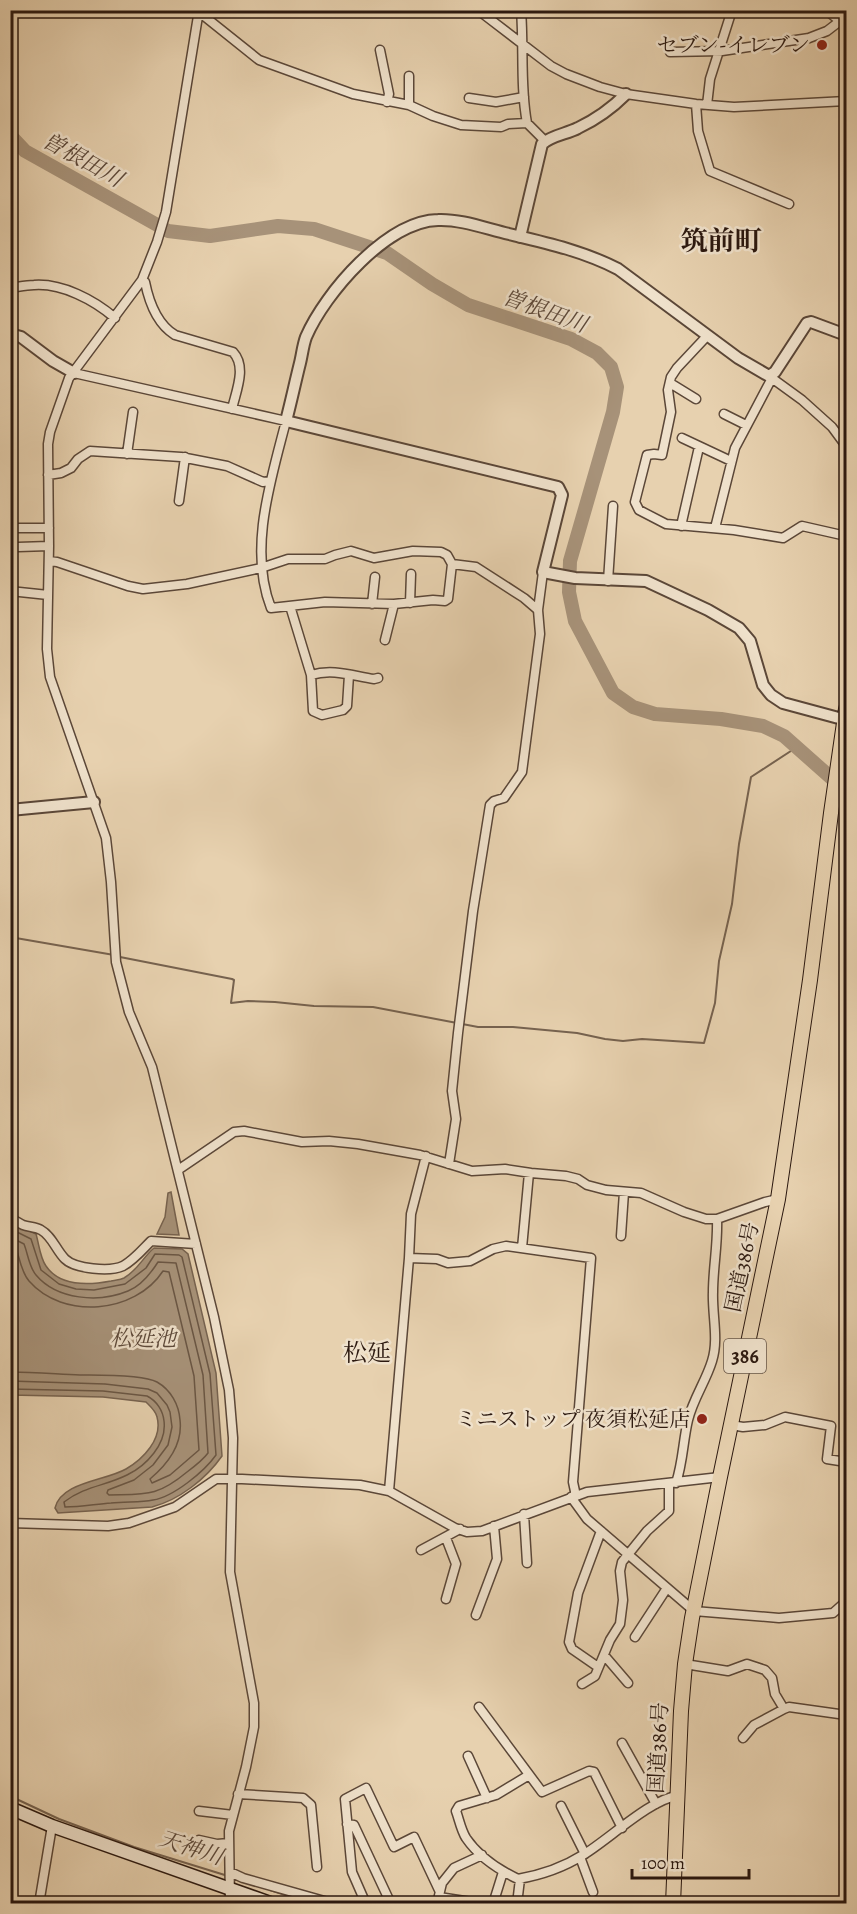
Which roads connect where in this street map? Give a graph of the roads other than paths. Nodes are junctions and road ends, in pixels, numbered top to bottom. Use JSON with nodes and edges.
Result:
{"nodes":[{"id":1,"x":478,"y":10,"type":"edge"},
{"id":2,"x":521,"y":10,"type":"edge"},
{"id":3,"x":732,"y":10,"type":"edge"},
{"id":4,"x":826,"y":10,"type":"edge"},
{"id":5,"x":199,"y":13,"type":"edge"},
{"id":6,"x":843,"y":21,"type":"edge"},
{"id":7,"x":524,"y":46,"type":"junction"},
{"id":8,"x":380,"y":50,"type":"dead end"},
{"id":9,"x":718,"y":51,"type":"junction"},
{"id":10,"x":670,"y":52,"type":"dead end"},
{"id":11,"x":409,"y":76,"type":"dead end"},
{"id":12,"x":626,"y":94,"type":"junction"},
{"id":13,"x":469,"y":98,"type":"dead end"},
{"id":14,"x":524,"y":98,"type":"junction"},
{"id":15,"x":846,"y":101,"type":"edge"},
{"id":16,"x":387,"y":102,"type":"junction"},
{"id":17,"x":696,"y":104,"type":"junction"},
{"id":18,"x":409,"y":105,"type":"junction"},
{"id":19,"x":707,"y":105,"type":"junction"},
{"id":20,"x":527,"y":123,"type":"junction"},
{"id":21,"x":545,"y":141,"type":"junction"},
{"id":22,"x":789,"y":204,"type":"dead end"},
{"id":23,"x":520,"y":237,"type":"junction"},
{"id":24,"x":142,"y":280,"type":"junction"},
{"id":25,"x":10,"y":288,"type":"edge"},
{"id":26,"x":115,"y":318,"type":"junction"},
{"id":27,"x":10,"y":334,"type":"edge"},
{"id":28,"x":846,"y":335,"type":"edge"},
{"id":29,"x":707,"y":336,"type":"junction"},
{"id":30,"x":74,"y":373,"type":"junction"},
{"id":31,"x":770,"y":377,"type":"junction"},
{"id":32,"x":670,"y":384,"type":"junction"},
{"id":33,"x":696,"y":399,"type":"dead end"},
{"id":34,"x":232,"y":408,"type":"junction"},
{"id":35,"x":133,"y":412,"type":"dead end"},
{"id":36,"x":724,"y":414,"type":"dead end"},
{"id":37,"x":286,"y":422,"type":"junction"},
{"id":38,"x":746,"y":425,"type":"junction"},
{"id":39,"x":682,"y":438,"type":"dead end"},
{"id":40,"x":846,"y":446,"type":"edge"},
{"id":41,"x":699,"y":447,"type":"junction"},
{"id":42,"x":127,"y":454,"type":"junction"},
{"id":43,"x":185,"y":457,"type":"junction"},
{"id":44,"x":731,"y":461,"type":"junction"},
{"id":45,"x":48,"y":475,"type":"junction"},
{"id":46,"x":270,"y":481,"type":"junction"},
{"id":47,"x":179,"y":501,"type":"dead end"},
{"id":48,"x":613,"y":506,"type":"dead end"},
{"id":49,"x":681,"y":526,"type":"junction"},
{"id":50,"x":10,"y":528,"type":"edge"},
{"id":51,"x":49,"y":528,"type":"junction"},
{"id":52,"x":715,"y":528,"type":"junction"},
{"id":53,"x":846,"y":536,"type":"edge"},
{"id":54,"x":49,"y":546,"type":"junction"},
{"id":55,"x":18,"y":547,"type":"dead end"},
{"id":56,"x":49,"y":561,"type":"junction"},
{"id":57,"x":452,"y":564,"type":"junction"},
{"id":58,"x":261,"y":568,"type":"junction"},
{"id":59,"x":548,"y":573,"type":"junction"},
{"id":60,"x":411,"y":574,"type":"dead end"},
{"id":61,"x":375,"y":577,"type":"dead end"},
{"id":62,"x":608,"y":581,"type":"junction"},
{"id":63,"x":10,"y":591,"type":"edge"},
{"id":64,"x":48,"y":595,"type":"junction"},
{"id":65,"x":410,"y":603,"type":"junction"},
{"id":66,"x":372,"y":604,"type":"junction"},
{"id":67,"x":394,"y":604,"type":"junction"},
{"id":68,"x":290,"y":606,"type":"junction"},
{"id":69,"x":538,"y":610,"type":"junction"},
{"id":70,"x":385,"y":640,"type":"dead end"},
{"id":71,"x":311,"y":675,"type":"junction"},
{"id":72,"x":349,"y":675,"type":"junction"},
{"id":73,"x":378,"y":678,"type":"dead end"},
{"id":74,"x":846,"y":716,"type":"edge"},
{"id":75,"x":94,"y":802,"type":"junction"},
{"id":76,"x":10,"y":810,"type":"edge"},
{"id":77,"x":426,"y":1156,"type":"junction"},
{"id":78,"x":449,"y":1164,"type":"junction"},
{"id":79,"x":178,"y":1170,"type":"junction"},
{"id":80,"x":529,"y":1173,"type":"junction"},
{"id":81,"x":624,"y":1192,"type":"junction"},
{"id":82,"x":778,"y":1199,"type":"junction"},
{"id":83,"x":10,"y":1218,"type":"edge"},
{"id":84,"x":717,"y":1219,"type":"junction"},
{"id":85,"x":621,"y":1236,"type":"dead end"},
{"id":86,"x":196,"y":1244,"type":"junction"},
{"id":87,"x":522,"y":1248,"type":"junction"},
{"id":88,"x":409,"y":1258,"type":"junction"},
{"id":89,"x":731,"y":1425,"type":"junction"},
{"id":90,"x":846,"y":1462,"type":"edge"},
{"id":91,"x":720,"y":1477,"type":"junction"},
{"id":92,"x":232,"y":1480,"type":"junction"},
{"id":93,"x":672,"y":1483,"type":"junction"},
{"id":94,"x":389,"y":1491,"type":"junction"},
{"id":95,"x":573,"y":1497,"type":"junction"},
{"id":96,"x":524,"y":1514,"type":"junction"},
{"id":97,"x":10,"y":1523,"type":"edge"},
{"id":98,"x":494,"y":1526,"type":"junction"},
{"id":99,"x":460,"y":1529,"type":"junction"},
{"id":100,"x":601,"y":1531,"type":"junction"},
{"id":101,"x":446,"y":1538,"type":"junction"},
{"id":102,"x":421,"y":1551,"type":"dead end"},
{"id":103,"x":627,"y":1555,"type":"junction"},
{"id":104,"x":527,"y":1563,"type":"dead end"},
{"id":105,"x":667,"y":1588,"type":"junction"},
{"id":106,"x":446,"y":1599,"type":"dead end"},
{"id":107,"x":842,"y":1605,"type":"dead end"},
{"id":108,"x":694,"y":1611,"type":"junction"},
{"id":109,"x":476,"y":1615,"type":"dead end"},
{"id":110,"x":635,"y":1637,"type":"dead end"},
{"id":111,"x":604,"y":1654,"type":"junction"},
{"id":112,"x":685,"y":1664,"type":"junction"},
{"id":113,"x":598,"y":1667,"type":"junction"},
{"id":114,"x":628,"y":1683,"type":"dead end"},
{"id":115,"x":582,"y":1684,"type":"dead end"},
{"id":116,"x":478,"y":1707,"type":"dead end"},
{"id":117,"x":784,"y":1709,"type":"junction"},
{"id":118,"x":846,"y":1715,"type":"edge"},
{"id":119,"x":743,"y":1738,"type":"dead end"},
{"id":120,"x":622,"y":1743,"type":"dead end"},
{"id":121,"x":468,"y":1756,"type":"dead end"},
{"id":122,"x":529,"y":1775,"type":"junction"},
{"id":123,"x":238,"y":1794,"type":"junction"},
{"id":124,"x":677,"y":1796,"type":"junction"},
{"id":125,"x":487,"y":1798,"type":"junction"},
{"id":126,"x":656,"y":1804,"type":"junction"},
{"id":127,"x":561,"y":1806,"type":"dead end"},
{"id":128,"x":10,"y":1808,"type":"edge"},
{"id":129,"x":199,"y":1811,"type":"dead end"},
{"id":130,"x":233,"y":1815,"type":"junction"},
{"id":131,"x":347,"y":1824,"type":"junction"},
{"id":132,"x":52,"y":1826,"type":"junction"},
{"id":133,"x":622,"y":1828,"type":"junction"},
{"id":134,"x":199,"y":1840,"type":"dead end"},
{"id":135,"x":229,"y":1843,"type":"junction"},
{"id":136,"x":482,"y":1856,"type":"junction"},
{"id":137,"x":583,"y":1856,"type":"junction"},
{"id":138,"x":317,"y":1866,"type":"dead end"},
{"id":139,"x":230,"y":1872,"type":"junction"},
{"id":140,"x":502,"y":1872,"type":"junction"},
{"id":141,"x":520,"y":1879,"type":"junction"},
{"id":142,"x":231,"y":1889,"type":"junction"},
{"id":143,"x":594,"y":1892,"type":"dead end"},
{"id":144,"x":438,"y":1897,"type":"edge"},
{"id":145,"x":39,"y":1904,"type":"edge"},
{"id":146,"x":230,"y":1904,"type":"edge"},
{"id":147,"x":273,"y":1904,"type":"edge"},
{"id":148,"x":335,"y":1904,"type":"edge"},
{"id":149,"x":366,"y":1904,"type":"edge"},
{"id":150,"x":391,"y":1904,"type":"edge"},
{"id":151,"x":484,"y":1904,"type":"edge"},
{"id":152,"x":493,"y":1904,"type":"edge"},
{"id":153,"x":518,"y":1904,"type":"edge"},
{"id":154,"x":673,"y":1904,"type":"edge"}],
"edges":[{"from":1,"to":7,"type":"street"},
{"from":2,"to":7,"type":"street"},
{"from":3,"to":9,"type":"street"},
{"from":4,"to":6,"type":"street"},
{"from":5,"to":16,"type":"street"},
{"from":5,"to":24,"type":"street"},
{"from":6,"to":9,"type":"street"},
{"from":7,"to":12,"type":"street"},
{"from":7,"to":14,"type":"street"},
{"from":8,"to":16,"type":"street"},
{"from":9,"to":10,"type":"street"},
{"from":9,"to":19,"type":"street"},
{"from":11,"to":18,"type":"street"},
{"from":12,"to":17,"type":"street"},
{"from":12,"to":21,"type":"street"},
{"from":13,"to":14,"type":"street"},
{"from":14,"to":20,"type":"street"},
{"from":15,"to":19,"type":"street"},
{"from":16,"to":18,"type":"street"},
{"from":17,"to":19,"type":"street"},
{"from":17,"to":22,"type":"street"},
{"from":18,"to":20,"type":"street"},
{"from":20,"to":21,"type":"street"},
{"from":21,"to":23,"type":"street"},
{"from":23,"to":29,"type":"street"},
{"from":23,"to":37,"type":"street"},
{"from":24,"to":26,"type":"street"},
{"from":24,"to":34,"type":"street"},
{"from":25,"to":26,"type":"street"},
{"from":26,"to":30,"type":"street"},
{"from":27,"to":30,"type":"street"},
{"from":28,"to":31,"type":"street"},
{"from":29,"to":31,"type":"street"},
{"from":29,"to":32,"type":"street"},
{"from":30,"to":34,"type":"street"},
{"from":30,"to":45,"type":"street"},
{"from":31,"to":38,"type":"street"},
{"from":31,"to":40,"type":"street"},
{"from":32,"to":33,"type":"street"},
{"from":32,"to":49,"type":"street"},
{"from":34,"to":37,"type":"street"},
{"from":35,"to":42,"type":"street"},
{"from":36,"to":38,"type":"street"},
{"from":37,"to":46,"type":"street"},
{"from":37,"to":59,"type":"street"},
{"from":38,"to":44,"type":"street"},
{"from":39,"to":41,"type":"street"},
{"from":41,"to":44,"type":"street"},
{"from":41,"to":49,"type":"street"},
{"from":42,"to":43,"type":"street"},
{"from":42,"to":45,"type":"street"},
{"from":43,"to":46,"type":"street"},
{"from":43,"to":47,"type":"street"},
{"from":44,"to":52,"type":"street"},
{"from":45,"to":51,"type":"street"},
{"from":46,"to":58,"type":"street"},
{"from":48,"to":62,"type":"street"},
{"from":49,"to":52,"type":"street"},
{"from":50,"to":51,"type":"street"},
{"from":51,"to":54,"type":"street"},
{"from":52,"to":53,"type":"street"},
{"from":54,"to":55,"type":"street"},
{"from":54,"to":56,"type":"street"},
{"from":56,"to":58,"type":"street"},
{"from":56,"to":64,"type":"street"},
{"from":57,"to":58,"type":"street"},
{"from":57,"to":65,"type":"street"},
{"from":57,"to":69,"type":"street"},
{"from":58,"to":68,"type":"street"},
{"from":59,"to":62,"type":"street"},
{"from":59,"to":69,"type":"street"},
{"from":60,"to":65,"type":"street"},
{"from":61,"to":66,"type":"street"},
{"from":62,"to":74,"type":"street"},
{"from":63,"to":64,"type":"street"},
{"from":64,"to":75,"type":"street"},
{"from":65,"to":67,"type":"street"},
{"from":66,"to":67,"type":"street"},
{"from":66,"to":68,"type":"street"},
{"from":67,"to":70,"type":"street"},
{"from":68,"to":71,"type":"street"},
{"from":69,"to":78,"type":"street"},
{"from":71,"to":72,"type":"street"},
{"from":71,"to":72,"type":"street"},
{"from":72,"to":73,"type":"street"},
{"from":74,"to":82,"type":"highway","name":"国道386号","number":"386"},
{"from":75,"to":76,"type":"street"},
{"from":75,"to":79,"type":"street"},
{"from":77,"to":78,"type":"street"},
{"from":77,"to":79,"type":"street"},
{"from":77,"to":88,"type":"street"},
{"from":78,"to":80,"type":"street"},
{"from":79,"to":86,"type":"street"},
{"from":80,"to":81,"type":"street"},
{"from":80,"to":87,"type":"street"},
{"from":81,"to":84,"type":"street"},
{"from":81,"to":85,"type":"street"},
{"from":82,"to":84,"type":"street"},
{"from":82,"to":89,"type":"highway","name":"国道386号","number":"386"},
{"from":83,"to":86,"type":"street"},
{"from":84,"to":93,"type":"street"},
{"from":86,"to":92,"type":"street"},
{"from":87,"to":88,"type":"street"},
{"from":87,"to":95,"type":"street"},
{"from":88,"to":94,"type":"street"},
{"from":89,"to":90,"type":"street"},
{"from":89,"to":91,"type":"highway","name":"国道386号","number":"386"},
{"from":91,"to":93,"type":"street"},
{"from":91,"to":108,"type":"highway","name":"国道386号","number":"386"},
{"from":92,"to":94,"type":"street"},
{"from":92,"to":97,"type":"street"},
{"from":92,"to":123,"type":"street"},
{"from":93,"to":95,"type":"street"},
{"from":93,"to":103,"type":"street"},
{"from":94,"to":99,"type":"street"},
{"from":95,"to":96,"type":"street"},
{"from":95,"to":100,"type":"street"},
{"from":96,"to":98,"type":"street"},
{"from":96,"to":104,"type":"street"},
{"from":98,"to":99,"type":"street"},
{"from":98,"to":109,"type":"street"},
{"from":99,"to":101,"type":"street"},
{"from":100,"to":103,"type":"street"},
{"from":100,"to":113,"type":"street"},
{"from":101,"to":102,"type":"street"},
{"from":101,"to":106,"type":"street"},
{"from":103,"to":105,"type":"street"},
{"from":103,"to":111,"type":"street"},
{"from":105,"to":108,"type":"street"},
{"from":105,"to":110,"type":"street"},
{"from":107,"to":108,"type":"street"},
{"from":108,"to":112,"type":"highway","name":"国道386号","number":"386"},
{"from":111,"to":113,"type":"street"},
{"from":111,"to":114,"type":"street"},
{"from":112,"to":117,"type":"street"},
{"from":112,"to":124,"type":"highway","name":"国道386号","number":"386"},
{"from":113,"to":115,"type":"street"},
{"from":116,"to":122,"type":"street"},
{"from":117,"to":118,"type":"street"},
{"from":117,"to":119,"type":"street"},
{"from":120,"to":126,"type":"street"},
{"from":121,"to":125,"type":"street"},
{"from":122,"to":125,"type":"street"},
{"from":122,"to":133,"type":"street"},
{"from":123,"to":130,"type":"street"},
{"from":123,"to":138,"type":"street"},
{"from":124,"to":126,"type":"street"},
{"from":124,"to":154,"type":"highway","name":"国道386号","number":"386"},
{"from":125,"to":136,"type":"street"},
{"from":126,"to":133,"type":"street"},
{"from":127,"to":137,"type":"street"},
{"from":128,"to":132,"type":"main road"},
{"from":129,"to":130,"type":"street"},
{"from":130,"to":135,"type":"street"},
{"from":131,"to":144,"type":"street"},
{"from":131,"to":149,"type":"street"},
{"from":131,"to":150,"type":"street"},
{"from":132,"to":142,"type":"main road"},
{"from":132,"to":145,"type":"street"},
{"from":133,"to":137,"type":"street"},
{"from":134,"to":135,"type":"street"},
{"from":135,"to":139,"type":"street"},
{"from":136,"to":140,"type":"street"},
{"from":136,"to":144,"type":"street"},
{"from":137,"to":141,"type":"street"},
{"from":137,"to":143,"type":"street"},
{"from":139,"to":142,"type":"street"},
{"from":139,"to":148,"type":"street"},
{"from":140,"to":141,"type":"street"},
{"from":140,"to":152,"type":"street"},
{"from":141,"to":153,"type":"street"},
{"from":142,"to":146,"type":"street"},
{"from":142,"to":147,"type":"main road"},
{"from":144,"to":151,"type":"street"}]}
